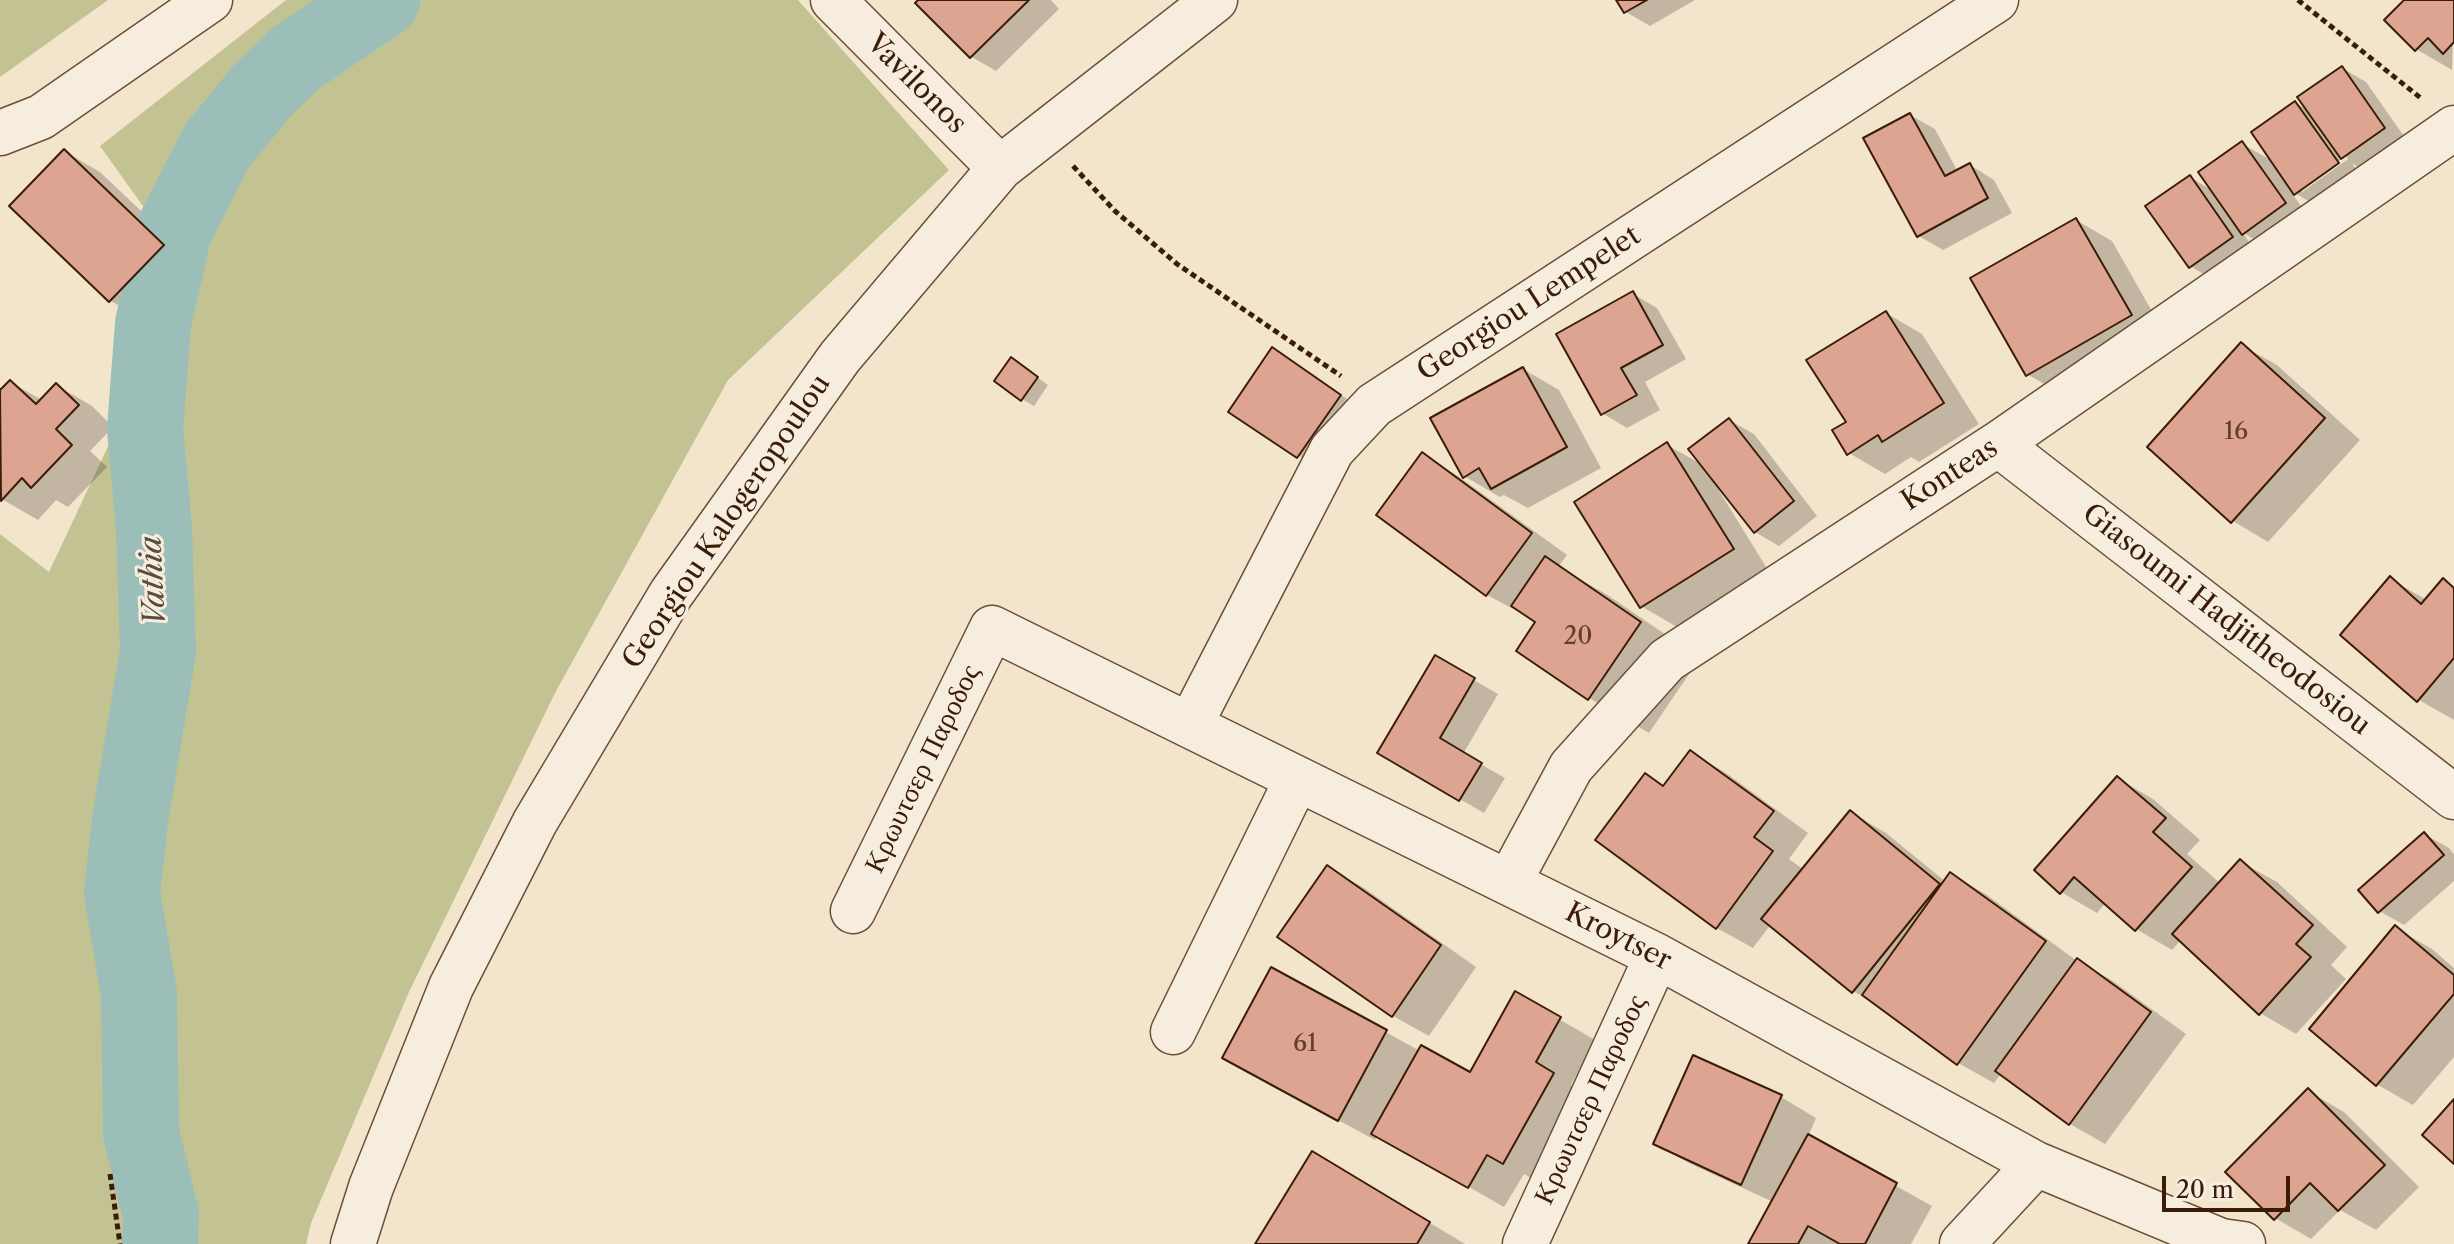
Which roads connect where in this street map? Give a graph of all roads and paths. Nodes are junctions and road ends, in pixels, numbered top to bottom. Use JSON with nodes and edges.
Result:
{"nodes":[{"id":1,"x":210,"y":0,"type":"edge"},
{"id":2,"x":833,"y":0,"type":"edge"},
{"id":3,"x":1215,"y":0,"type":"edge"},
{"id":4,"x":1996,"y":0,"type":"edge"},
{"id":5,"x":2298,"y":0,"type":"edge"},
{"id":6,"x":2442,"y":116,"type":"edge"},
{"id":7,"x":0,"y":133,"type":"edge"},
{"id":8,"x":1044,"y":134,"type":"junction"},
{"id":9,"x":1000,"y":168,"type":"junction"},
{"id":10,"x":1377,"y":403,"type":"junction"},
{"id":11,"x":1998,"y":444,"type":"junction"},
{"id":12,"x":992,"y":628,"type":"joint"},
{"id":13,"x":1190,"y":725,"type":"junction"},
{"id":14,"x":1297,"y":779,"type":"junction"},
{"id":15,"x":2454,"y":797,"type":"edge"},
{"id":16,"x":1509,"y":882,"type":"junction"},
{"id":17,"x":853,"y":911,"type":"dead end"},
{"id":18,"x":1657,"y":956,"type":"junction"},
{"id":19,"x":1173,"y":1032,"type":"dead end"},
{"id":20,"x":2036,"y":1164,"type":"junction"},
{"id":21,"x":110,"y":1174,"type":"dead end"},
{"id":22,"x":120,"y":1244,"type":"edge"},
{"id":23,"x":353,"y":1244,"type":"edge"},
{"id":24,"x":1525,"y":1244,"type":"edge"},
{"id":25,"x":1962,"y":1244,"type":"edge"},
{"id":26,"x":2243,"y":1244,"type":"edge"}],
"edges":[{"from":1,"to":7,"type":"street"},
{"from":2,"to":9,"type":"street","name":"Vavilonos"},
{"from":3,"to":8,"type":"street","name":"Georgiou Kalogeropoulou"},
{"from":4,"to":10,"type":"street","name":"Georgiou Lempelet"},
{"from":5,"to":6,"type":"path"},
{"from":6,"to":11,"type":"street","name":"Konteas"},
{"from":8,"to":9,"type":"street","name":"Georgiou Kalogeropoulou"},
{"from":8,"to":10,"type":"path"},
{"from":9,"to":23,"type":"street","name":"Georgiou Kalogeropoulou"},
{"from":10,"to":13,"type":"street","name":"Georgiou Lempelet"},
{"from":11,"to":15,"type":"street","name":"Giasoumi Hadjitheodosiou"},
{"from":11,"to":16,"type":"street","name":"Konteas"},
{"from":12,"to":13,"type":"street","name":"Kroytser"},
{"from":12,"to":17,"type":"street","name":"Κρωυτσερ Παροδος"},
{"from":13,"to":14,"type":"street","name":"Kroytser"},
{"from":14,"to":16,"type":"street","name":"Kroytser"},
{"from":14,"to":19,"type":"street"},
{"from":16,"to":18,"type":"street","name":"Kroytser"},
{"from":18,"to":20,"type":"street","name":"Kroytser"},
{"from":18,"to":24,"type":"street","name":"Κρωυτσερ Παροδος"},
{"from":20,"to":25,"type":"street"},
{"from":20,"to":26,"type":"street","name":"Kroytser"},
{"from":21,"to":22,"type":"path"}]}
